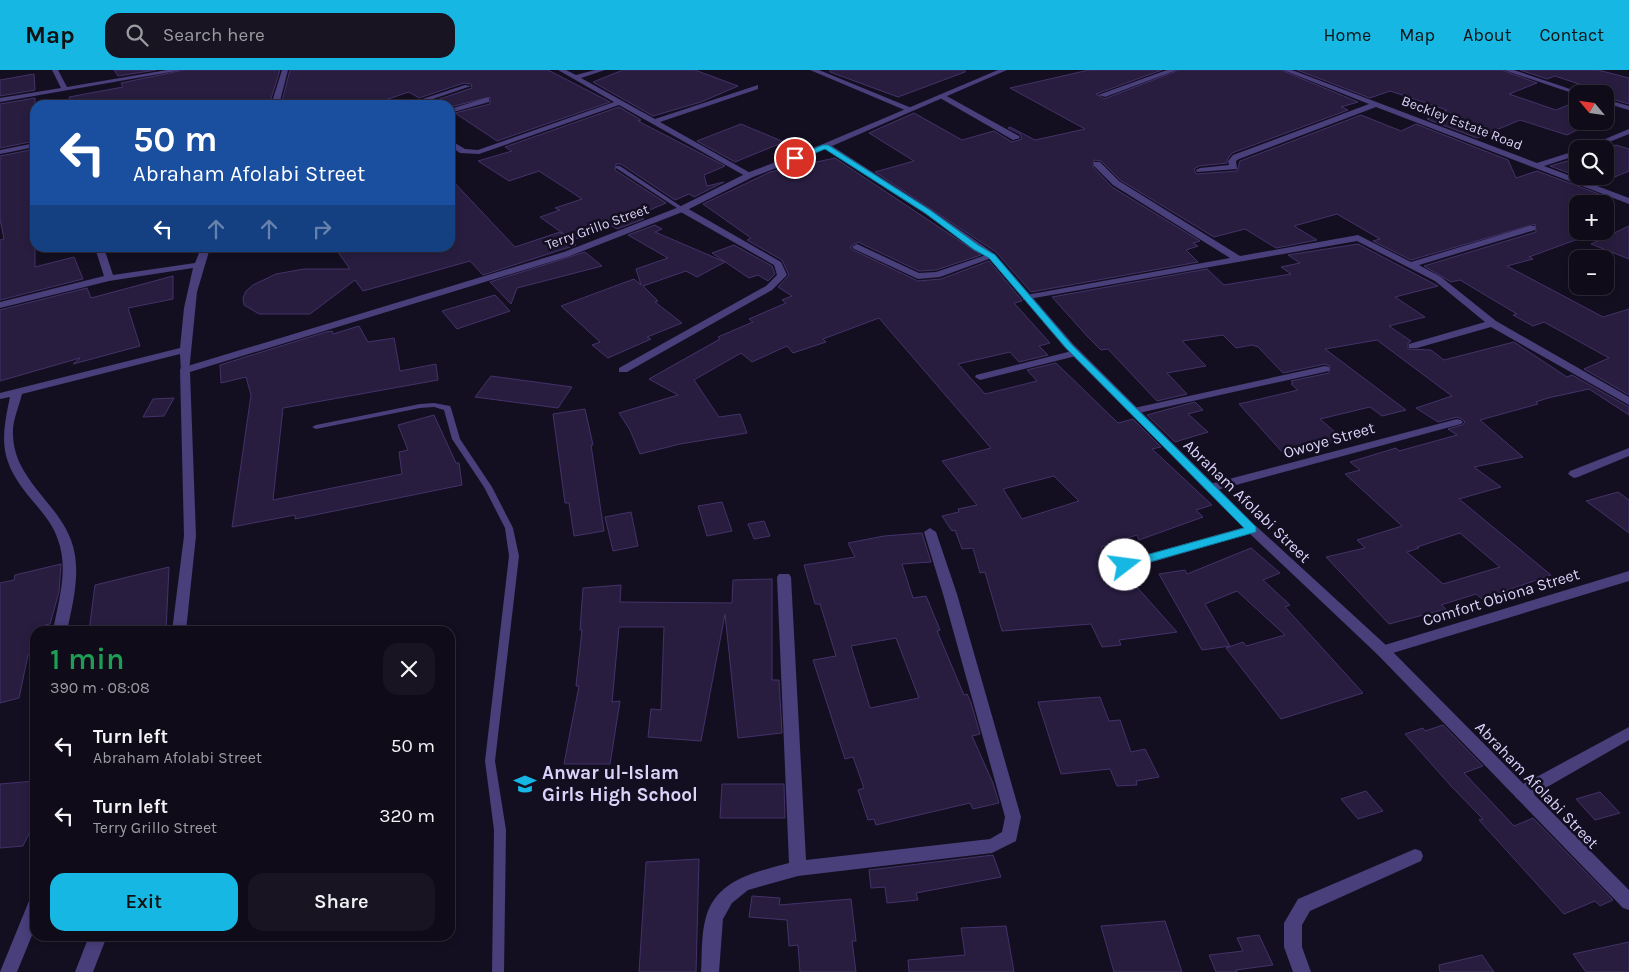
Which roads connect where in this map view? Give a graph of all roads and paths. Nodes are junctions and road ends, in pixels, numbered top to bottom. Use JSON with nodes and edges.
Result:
{"nodes":[{"id":1,"x":55,"y":70,"type":"edge"},
{"id":2,"x":179,"y":70,"type":"edge"},
{"id":3,"x":284,"y":70,"type":"edge"},
{"id":4,"x":561,"y":70,"type":"edge"},
{"id":5,"x":602,"y":70,"type":"edge"},
{"id":6,"x":813,"y":70,"type":"edge"},
{"id":7,"x":1004,"y":70,"type":"edge"},
{"id":8,"x":1174,"y":70,"type":"edge"},
{"id":9,"x":1286,"y":70,"type":"edge"},
{"id":10,"x":1507,"y":70,"type":"edge"},
{"id":11,"x":575,"y":78,"type":"junction"},
{"id":12,"x":467,"y":86,"type":"dead end"},
{"id":13,"x":755,"y":87,"type":"dead end"},
{"id":14,"x":64,"y":88,"type":"junction"},
{"id":15,"x":1569,"y":90,"type":"edge"},
{"id":16,"x":1102,"y":95,"type":"dead end"},
{"id":17,"x":943,"y":96,"type":"junction"},
{"id":18,"x":0,"y":100,"type":"edge"},
{"id":19,"x":275,"y":100,"type":"edge"},
{"id":20,"x":424,"y":100,"type":"edge"},
{"id":21,"x":486,"y":100,"type":"dead end"},
{"id":22,"x":619,"y":103,"type":"junction"},
{"id":23,"x":1377,"y":104,"type":"junction"},
{"id":24,"x":1614,"y":104,"type":"edge"},
{"id":25,"x":1629,"y":108,"type":"edge"},
{"id":26,"x":455,"y":109,"type":"edge"},
{"id":27,"x":910,"y":109,"type":"junction"},
{"id":28,"x":653,"y":122,"type":"junction"},
{"id":29,"x":1629,"y":131,"type":"edge"},
{"id":30,"x":1016,"y":138,"type":"dead end"},
{"id":31,"x":1607,"y":140,"type":"edge"},
{"id":32,"x":455,"y":145,"type":"edge"},
{"id":33,"x":30,"y":146,"type":"edge"},
{"id":34,"x":826,"y":146,"type":"junction"},
{"id":35,"x":0,"y":152,"type":"edge"},
{"id":36,"x":1569,"y":155,"type":"edge"},
{"id":37,"x":1097,"y":164,"type":"dead end"},
{"id":38,"x":1539,"y":165,"type":"junction"},
{"id":39,"x":618,"y":168,"type":"dead end"},
{"id":40,"x":1200,"y":170,"type":"dead end"},
{"id":41,"x":750,"y":175,"type":"junction"},
{"id":42,"x":1629,"y":201,"type":"edge"},
{"id":43,"x":682,"y":209,"type":"junction"},
{"id":44,"x":1532,"y":228,"type":"dead end"},
{"id":45,"x":857,"y":247,"type":"dead end"},
{"id":46,"x":100,"y":252,"type":"edge"},
{"id":47,"x":203,"y":252,"type":"edge"},
{"id":48,"x":992,"y":256,"type":"junction"},
{"id":49,"x":1238,"y":259,"type":"junction"},
{"id":50,"x":197,"y":265,"type":"junction"},
{"id":51,"x":1410,"y":265,"type":"junction"},
{"id":52,"x":108,"y":278,"type":"junction"},
{"id":53,"x":1026,"y":298,"type":"junction"},
{"id":54,"x":0,"y":305,"type":"edge"},
{"id":55,"x":1492,"y":323,"type":"junction"},
{"id":56,"x":1413,"y":346,"type":"dead end"},
{"id":57,"x":185,"y":350,"type":"junction"},
{"id":58,"x":1076,"y":353,"type":"junction"},
{"id":59,"x":1325,"y":369,"type":"dead end"},
{"id":60,"x":185,"y":370,"type":"junction"},
{"id":61,"x":623,"y":370,"type":"dead end"},
{"id":62,"x":980,"y":377,"type":"dead end"},
{"id":63,"x":17,"y":392,"type":"junction"},
{"id":64,"x":0,"y":396,"type":"edge"},
{"id":65,"x":1629,"y":402,"type":"edge"},
{"id":66,"x":1134,"y":411,"type":"junction"},
{"id":67,"x":1457,"y":422,"type":"dead end"},
{"id":68,"x":316,"y":426,"type":"dead end"},
{"id":69,"x":1629,"y":452,"type":"edge"},
{"id":70,"x":1574,"y":474,"type":"dead end"},
{"id":71,"x":1210,"y":488,"type":"junction"},
{"id":72,"x":1252,"y":529,"type":"junction"},
{"id":73,"x":930,"y":532,"type":"dead end"},
{"id":74,"x":1125,"y":565,"type":"dead end"},
{"id":75,"x":1629,"y":576,"type":"edge"},
{"id":76,"x":784,"y":577,"type":"dead end"},
{"id":77,"x":61,"y":626,"type":"edge"},
{"id":78,"x":181,"y":626,"type":"edge"},
{"id":79,"x":1383,"y":651,"type":"junction"},
{"id":80,"x":1629,"y":733,"type":"edge"},
{"id":81,"x":1522,"y":793,"type":"junction"},
{"id":82,"x":1416,"y":856,"type":"dead end"},
{"id":83,"x":798,"y":868,"type":"junction"},
{"id":84,"x":1629,"y":902,"type":"edge"},
{"id":85,"x":30,"y":919,"type":"edge"},
{"id":86,"x":96,"y":941,"type":"edge"},
{"id":87,"x":8,"y":972,"type":"edge"},
{"id":88,"x":84,"y":972,"type":"edge"},
{"id":89,"x":498,"y":972,"type":"edge"},
{"id":90,"x":710,"y":972,"type":"edge"},
{"id":91,"x":1302,"y":972,"type":"edge"}],
"edges":[{"from":1,"to":14,"type":"street"},
{"from":2,"to":14,"type":"street"},
{"from":3,"to":19,"type":"street"},
{"from":4,"to":11,"type":"street"},
{"from":5,"to":11,"type":"street"},
{"from":6,"to":27,"type":"street"},
{"from":7,"to":17,"type":"street","name":"Terry Grillo Street"},
{"from":8,"to":16,"type":"street"},
{"from":9,"to":23,"type":"street","name":"Beckley Estate Road"},
{"from":10,"to":15,"type":"street"},
{"from":11,"to":22,"type":"street"},
{"from":12,"to":20,"type":"street"},
{"from":13,"to":28,"type":"street"},
{"from":14,"to":18,"type":"street"},
{"from":17,"to":27,"type":"street","name":"Terry Grillo Street"},
{"from":17,"to":30,"type":"street"},
{"from":21,"to":26,"type":"street"},
{"from":22,"to":28,"type":"street"},
{"from":22,"to":32,"type":"street"},
{"from":23,"to":38,"type":"street","name":"Beckley Estate Road"},
{"from":23,"to":40,"type":"street"},
{"from":24,"to":25,"type":"street"},
{"from":27,"to":34,"type":"street","name":"Terry Grillo Street"},
{"from":28,"to":41,"type":"street"},
{"from":29,"to":31,"type":"street"},
{"from":33,"to":35,"type":"street"},
{"from":34,"to":41,"type":"street","name":"Terry Grillo Street"},
{"from":34,"to":48,"type":"street","name":"Abraham Afolabi Street"},
{"from":36,"to":38,"type":"street"},
{"from":37,"to":49,"type":"street"},
{"from":38,"to":42,"type":"street","name":"Beckley Estate Road"},
{"from":39,"to":43,"type":"lane"},
{"from":41,"to":43,"type":"street","name":"Terry Grillo Street"},
{"from":43,"to":60,"type":"street","name":"Terry Grillo Street"},
{"from":43,"to":61,"type":"street"},
{"from":44,"to":51,"type":"street"},
{"from":45,"to":48,"type":"street"},
{"from":46,"to":52,"type":"street"},
{"from":47,"to":50,"type":"street"},
{"from":48,"to":53,"type":"street","name":"Abraham Afolabi Street"},
{"from":49,"to":51,"type":"street"},
{"from":49,"to":53,"type":"street"},
{"from":50,"to":52,"type":"street"},
{"from":50,"to":57,"type":"street"},
{"from":51,"to":55,"type":"street"},
{"from":52,"to":54,"type":"street"},
{"from":53,"to":58,"type":"street","name":"Abraham Afolabi Street"},
{"from":55,"to":56,"type":"street"},
{"from":55,"to":65,"type":"street"},
{"from":57,"to":60,"type":"street"},
{"from":57,"to":63,"type":"street"},
{"from":58,"to":62,"type":"street"},
{"from":58,"to":66,"type":"street","name":"Abraham Afolabi Street"},
{"from":59,"to":66,"type":"street"},
{"from":60,"to":78,"type":"street"},
{"from":63,"to":64,"type":"street"},
{"from":63,"to":77,"type":"street"},
{"from":66,"to":71,"type":"street","name":"Abraham Afolabi Street"},
{"from":67,"to":71,"type":"street","name":"Owoye Street"},
{"from":68,"to":89,"type":"lane"},
{"from":69,"to":70,"type":"street"},
{"from":71,"to":72,"type":"street","name":"Abraham Afolabi Street"},
{"from":72,"to":74,"type":"street"},
{"from":72,"to":79,"type":"street","name":"Abraham Afolabi Street"},
{"from":73,"to":83,"type":"street"},
{"from":75,"to":79,"type":"street","name":"Comfort Obiona Street"},
{"from":76,"to":83,"type":"street"},
{"from":79,"to":81,"type":"street","name":"Abraham Afolabi Street"},
{"from":80,"to":81,"type":"street"},
{"from":81,"to":84,"type":"street","name":"Abraham Afolabi Street"},
{"from":82,"to":91,"type":"street"},
{"from":83,"to":90,"type":"street"},
{"from":85,"to":87,"type":"street"},
{"from":86,"to":88,"type":"street"}]}
